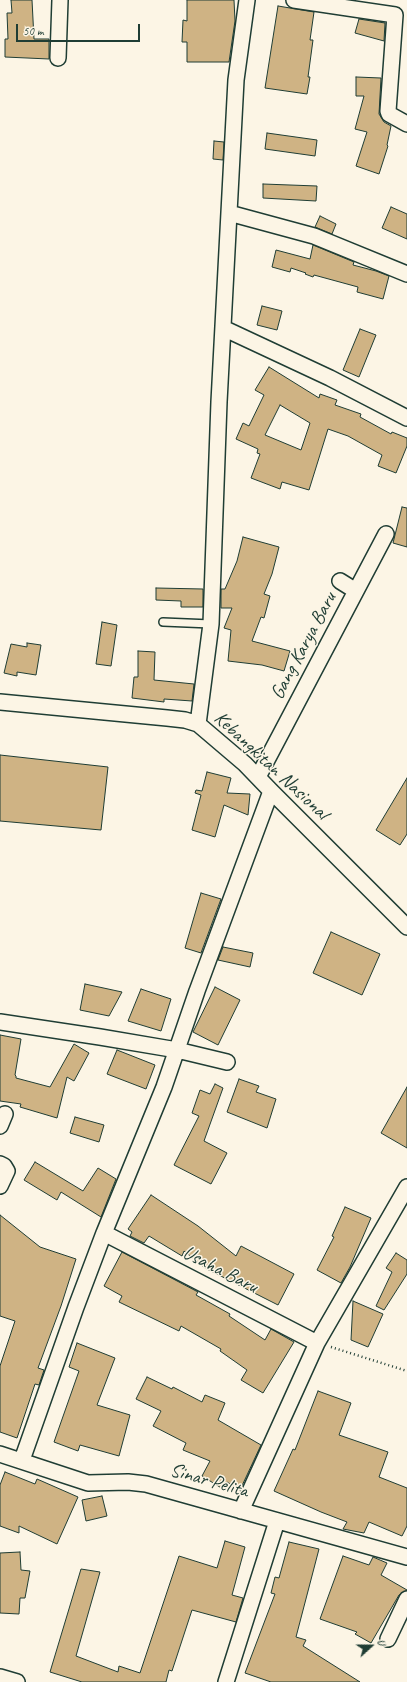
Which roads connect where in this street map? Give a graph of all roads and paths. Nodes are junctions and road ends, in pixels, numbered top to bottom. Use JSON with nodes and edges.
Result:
{"nodes":[{"id":1,"x":60,"y":0,"type":"edge"},
{"id":2,"x":247,"y":0,"type":"edge"},
{"id":3,"x":294,"y":0,"type":"edge"},
{"id":4,"x":401,"y":16,"type":"edge"},
{"id":5,"x":58,"y":58,"type":"dead end"},
{"id":6,"x":407,"y":124,"type":"edge"},
{"id":7,"x":229,"y":213,"type":"junction"},
{"id":8,"x":407,"y":274,"type":"edge"},
{"id":9,"x":223,"y":328,"type":"junction"},
{"id":10,"x":407,"y":418,"type":"edge"},
{"id":11,"x":386,"y":534,"type":"dead end"},
{"id":12,"x":340,"y":581,"type":"dead end"},
{"id":13,"x":356,"y":591,"type":"junction"},
{"id":14,"x":163,"y":622,"type":"dead end"},
{"id":15,"x":211,"y":624,"type":"junction"},
{"id":16,"x":0,"y":702,"type":"edge"},
{"id":17,"x":198,"y":724,"type":"junction"},
{"id":18,"x":258,"y":777,"type":"junction"},
{"id":19,"x":271,"y":792,"type":"junction"},
{"id":20,"x":407,"y":927,"type":"edge"},
{"id":21,"x":0,"y":1022,"type":"edge"},
{"id":22,"x":177,"y":1050,"type":"junction"},
{"id":23,"x":227,"y":1062,"type":"dead end"},
{"id":24,"x":2,"y":1165,"type":"edge"},
{"id":25,"x":0,"y":1186,"type":"edge"},
{"id":26,"x":407,"y":1187,"type":"edge"},
{"id":27,"x":400,"y":1212,"type":"edge"},
{"id":28,"x":104,"y":1233,"type":"junction"},
{"id":29,"x":317,"y":1343,"type":"junction"},
{"id":30,"x":407,"y":1371,"type":"edge"},
{"id":31,"x":0,"y":1454,"type":"edge"},
{"id":32,"x":22,"y":1460,"type":"junction"},
{"id":33,"x":241,"y":1511,"type":"junction"},
{"id":34,"x":277,"y":1521,"type":"junction"},
{"id":35,"x":407,"y":1557,"type":"edge"},
{"id":36,"x":407,"y":1599,"type":"edge"},
{"id":37,"x":388,"y":1639,"type":"dead end"},
{"id":38,"x":0,"y":1677,"type":"edge"},
{"id":39,"x":17,"y":1682,"type":"edge"},
{"id":40,"x":226,"y":1682,"type":"edge"}],
"edges":[{"from":1,"to":5,"type":"street"},
{"from":2,"to":7,"type":"street"},
{"from":3,"to":4,"type":"street"},
{"from":4,"to":6,"type":"street"},
{"from":7,"to":8,"type":"street"},
{"from":7,"to":9,"type":"street"},
{"from":9,"to":10,"type":"street"},
{"from":9,"to":15,"type":"street"},
{"from":11,"to":13,"type":"street","name":"Gang Karya Baru"},
{"from":12,"to":13,"type":"street"},
{"from":13,"to":18,"type":"street","name":"Gang Karya Baru"},
{"from":14,"to":15,"type":"lane"},
{"from":15,"to":17,"type":"street"},
{"from":16,"to":17,"type":"street","name":"Kebangkitan Nasional"},
{"from":17,"to":18,"type":"street","name":"Kebangkitan Nasional"},
{"from":18,"to":19,"type":"street","name":"Kebangkitan Nasional"},
{"from":19,"to":20,"type":"street","name":"Kebangkitan Nasional"},
{"from":19,"to":22,"type":"street"},
{"from":21,"to":22,"type":"street"},
{"from":22,"to":23,"type":"street"},
{"from":22,"to":28,"type":"street"},
{"from":24,"to":25,"type":"street"},
{"from":26,"to":27,"type":"street"},
{"from":27,"to":29,"type":"street"},
{"from":28,"to":29,"type":"street","name":"Usaha Baru"},
{"from":28,"to":32,"type":"street"},
{"from":29,"to":30,"type":"path"},
{"from":29,"to":33,"type":"street"},
{"from":31,"to":32,"type":"street","name":"Sinar Pelita"},
{"from":32,"to":33,"type":"street","name":"Sinar Pelita"},
{"from":33,"to":34,"type":"street","name":"Sinar Pelita"},
{"from":34,"to":35,"type":"street","name":"Sinar Pelita"},
{"from":34,"to":40,"type":"street"},
{"from":36,"to":37,"type":"street"},
{"from":38,"to":39,"type":"street"}]}
